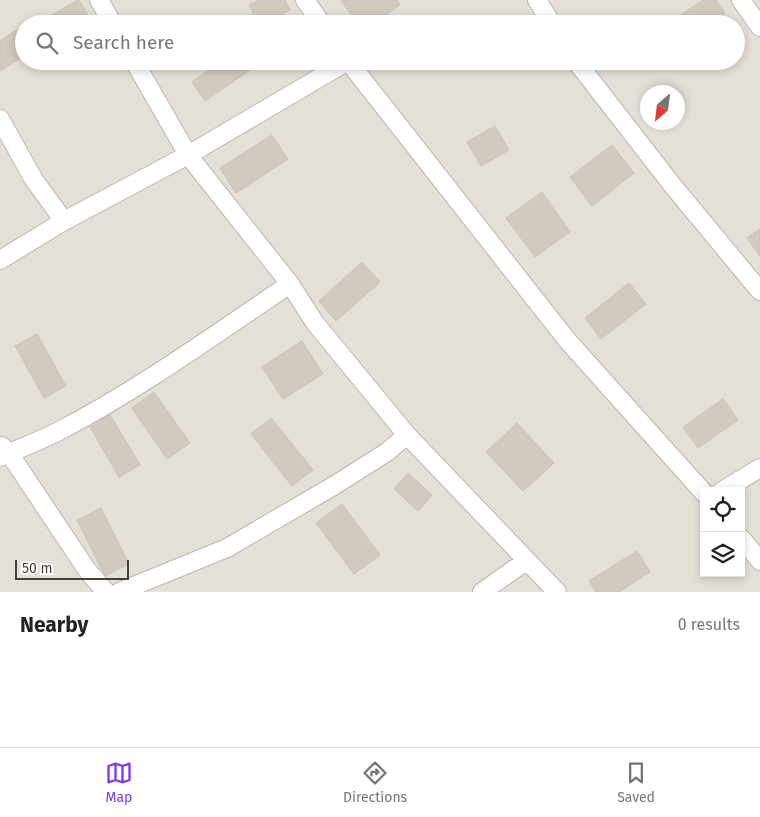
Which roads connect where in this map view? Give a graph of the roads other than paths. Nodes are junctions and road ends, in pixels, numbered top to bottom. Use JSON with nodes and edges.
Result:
{"nodes":[{"id":1,"x":99,"y":0,"type":"edge"},
{"id":2,"x":305,"y":0,"type":"edge"},
{"id":3,"x":537,"y":0,"type":"edge"},
{"id":4,"x":741,"y":0,"type":"edge"},
{"id":5,"x":108,"y":15,"type":"edge"},
{"id":6,"x":316,"y":15,"type":"edge"},
{"id":7,"x":546,"y":15,"type":"edge"},
{"id":8,"x":760,"y":27,"type":"edge"},
{"id":9,"x":139,"y":70,"type":"edge"},
{"id":10,"x":333,"y":70,"type":"edge"},
{"id":11,"x":355,"y":70,"type":"edge"},
{"id":12,"x":583,"y":70,"type":"edge"},
{"id":13,"x":0,"y":119,"type":"edge"},
{"id":14,"x":188,"y":155,"type":"junction"},
{"id":15,"x":64,"y":221,"type":"junction"},
{"id":16,"x":0,"y":260,"type":"edge"},
{"id":17,"x":290,"y":284,"type":"junction"},
{"id":18,"x":760,"y":291,"type":"edge"},
{"id":19,"x":407,"y":435,"type":"junction"},
{"id":20,"x":3,"y":451,"type":"edge"},
{"id":21,"x":760,"y":468,"type":"edge"},
{"id":22,"x":729,"y":487,"type":"edge"},
{"id":23,"x":700,"y":489,"type":"edge"},
{"id":24,"x":745,"y":543,"type":"edge"},
{"id":25,"x":526,"y":561,"type":"junction"},
{"id":26,"x":760,"y":561,"type":"edge"},
{"id":27,"x":106,"y":592,"type":"edge"},
{"id":28,"x":119,"y":592,"type":"edge"},
{"id":29,"x":482,"y":592,"type":"edge"},
{"id":30,"x":557,"y":592,"type":"edge"}],
"edges":[{"from":1,"to":5,"type":"street"},
{"from":2,"to":6,"type":"street"},
{"from":3,"to":7,"type":"street"},
{"from":4,"to":8,"type":"street"},
{"from":9,"to":14,"type":"street"},
{"from":10,"to":14,"type":"street"},
{"from":11,"to":23,"type":"street"},
{"from":12,"to":18,"type":"street"},
{"from":13,"to":15,"type":"street"},
{"from":14,"to":15,"type":"street"},
{"from":14,"to":17,"type":"street"},
{"from":15,"to":16,"type":"street"},
{"from":17,"to":19,"type":"street"},
{"from":17,"to":20,"type":"street"},
{"from":19,"to":25,"type":"street"},
{"from":19,"to":28,"type":"street"},
{"from":20,"to":27,"type":"street"},
{"from":21,"to":22,"type":"street"},
{"from":24,"to":26,"type":"street"},
{"from":25,"to":29,"type":"street"},
{"from":25,"to":30,"type":"street"}]}
